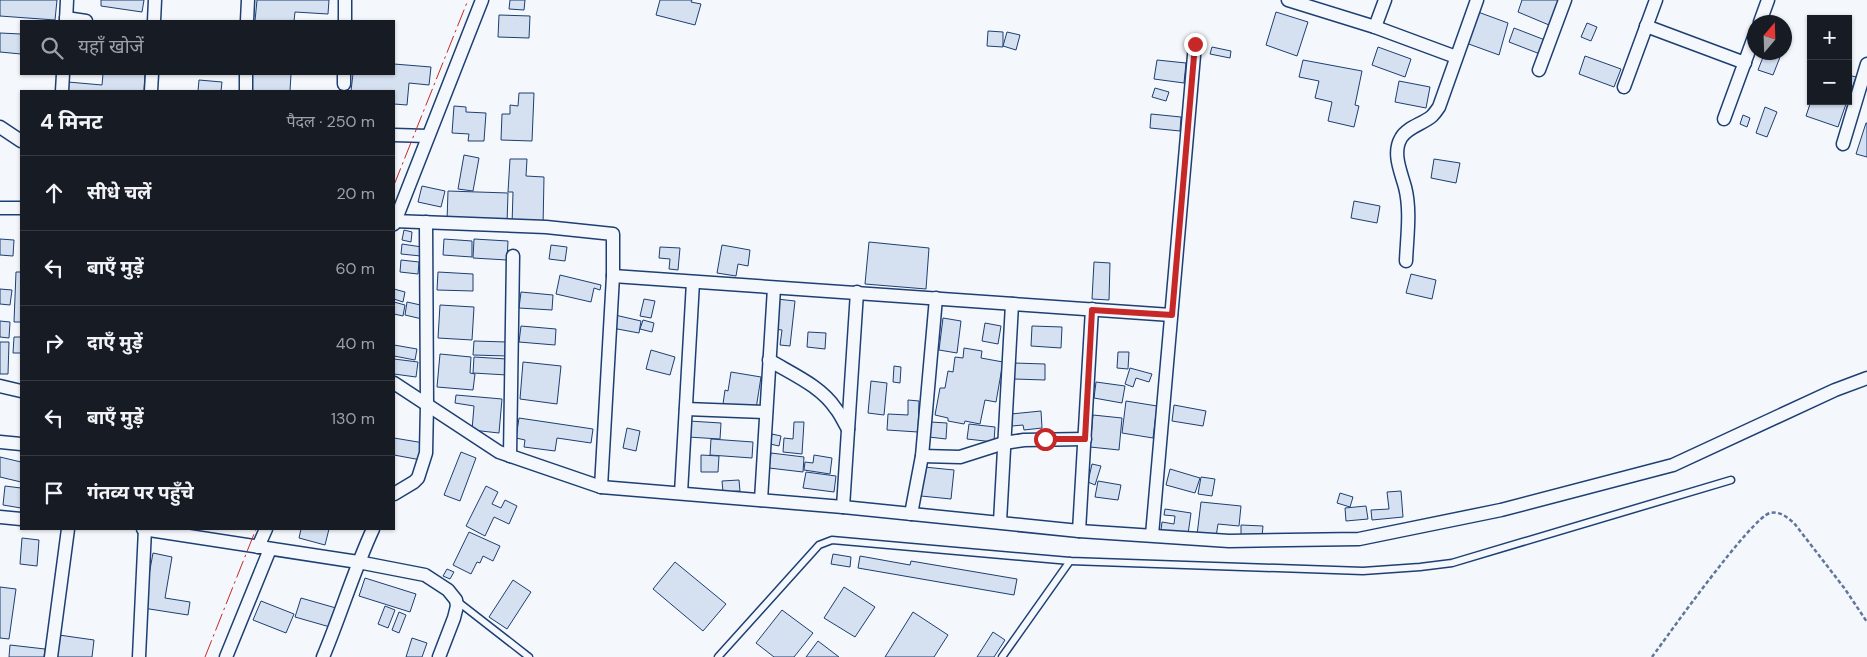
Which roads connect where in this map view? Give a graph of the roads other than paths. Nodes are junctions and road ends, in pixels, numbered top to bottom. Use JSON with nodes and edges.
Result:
{"nodes":[{"id":1,"x":67,"y":0,"type":"edge"},
{"id":2,"x":155,"y":0,"type":"edge"},
{"id":3,"x":248,"y":0,"type":"edge"},
{"id":4,"x":345,"y":0,"type":"edge"},
{"id":5,"x":482,"y":0,"type":"edge"},
{"id":6,"x":1288,"y":0,"type":"edge"},
{"id":7,"x":1385,"y":0,"type":"edge"},
{"id":8,"x":1477,"y":0,"type":"edge"},
{"id":9,"x":1565,"y":0,"type":"edge"},
{"id":10,"x":1656,"y":0,"type":"edge"},
{"id":11,"x":1768,"y":0,"type":"edge"},
{"id":12,"x":1763,"y":15,"type":"edge"},
{"id":13,"x":66,"y":20,"type":"edge"},
{"id":14,"x":154,"y":20,"type":"edge"},
{"id":15,"x":248,"y":20,"type":"edge"},
{"id":16,"x":345,"y":20,"type":"edge"},
{"id":17,"x":1646,"y":26,"type":"junction"},
{"id":18,"x":1375,"y":27,"type":"junction"},
{"id":19,"x":1195,"y":44,"type":"dead end"},
{"id":20,"x":1456,"y":57,"type":"junction"},
{"id":21,"x":1747,"y":57,"type":"edge"},
{"id":22,"x":1745,"y":63,"type":"junction"},
{"id":23,"x":1867,"y":64,"type":"edge"},
{"id":24,"x":1539,"y":70,"type":"dead end"},
{"id":25,"x":63,"y":75,"type":"edge"},
{"id":26,"x":152,"y":75,"type":"edge"},
{"id":27,"x":246,"y":75,"type":"edge"},
{"id":28,"x":1624,"y":86,"type":"dead end"},
{"id":29,"x":62,"y":90,"type":"edge"},
{"id":30,"x":151,"y":90,"type":"edge"},
{"id":31,"x":246,"y":90,"type":"edge"},
{"id":32,"x":1724,"y":119,"type":"dead end"},
{"id":33,"x":0,"y":127,"type":"edge"},
{"id":34,"x":395,"y":135,"type":"edge"},
{"id":35,"x":428,"y":136,"type":"junction"},
{"id":36,"x":20,"y":140,"type":"edge"},
{"id":37,"x":1843,"y":144,"type":"dead end"},
{"id":38,"x":0,"y":208,"type":"edge"},
{"id":39,"x":20,"y":208,"type":"edge"},
{"id":40,"x":395,"y":219,"type":"edge"},
{"id":41,"x":395,"y":222,"type":"edge"},
{"id":42,"x":426,"y":222,"type":"junction"},
{"id":43,"x":513,"y":256,"type":"dead end"},
{"id":44,"x":1406,"y":261,"type":"dead end"},
{"id":45,"x":613,"y":276,"type":"junction"},
{"id":46,"x":693,"y":282,"type":"junction"},
{"id":47,"x":774,"y":288,"type":"junction"},
{"id":48,"x":857,"y":292,"type":"junction"},
{"id":49,"x":936,"y":298,"type":"junction"},
{"id":50,"x":1012,"y":304,"type":"junction"},
{"id":51,"x":1092,"y":310,"type":"junction"},
{"id":52,"x":1172,"y":315,"type":"junction"},
{"id":53,"x":769,"y":360,"type":"junction"},
{"id":54,"x":1867,"y":378,"type":"edge"},
{"id":55,"x":395,"y":384,"type":"edge"},
{"id":56,"x":0,"y":386,"type":"edge"},
{"id":57,"x":20,"y":391,"type":"edge"},
{"id":58,"x":427,"y":405,"type":"junction"},
{"id":59,"x":686,"y":409,"type":"junction"},
{"id":60,"x":766,"y":412,"type":"junction"},
{"id":61,"x":848,"y":429,"type":"junction"},
{"id":62,"x":1085,"y":439,"type":"junction"},
{"id":63,"x":0,"y":442,"type":"edge"},
{"id":64,"x":1004,"y":443,"type":"junction"},
{"id":65,"x":20,"y":444,"type":"edge"},
{"id":66,"x":510,"y":456,"type":"junction"},
{"id":67,"x":922,"y":456,"type":"junction"},
{"id":68,"x":1731,"y":480,"type":"dead end"},
{"id":69,"x":601,"y":487,"type":"junction"},
{"id":70,"x":395,"y":493,"type":"edge"},
{"id":71,"x":681,"y":493,"type":"junction"},
{"id":72,"x":761,"y":500,"type":"junction"},
{"id":73,"x":844,"y":507,"type":"junction"},
{"id":74,"x":911,"y":514,"type":"junction"},
{"id":75,"x":0,"y":517,"type":"edge"},
{"id":76,"x":20,"y":519,"type":"edge"},
{"id":77,"x":1000,"y":522,"type":"junction"},
{"id":78,"x":68,"y":530,"type":"edge"},
{"id":79,"x":144,"y":530,"type":"edge"},
{"id":80,"x":157,"y":530,"type":"edge"},
{"id":81,"x":266,"y":530,"type":"edge"},
{"id":82,"x":373,"y":530,"type":"edge"},
{"id":83,"x":1079,"y":531,"type":"junction"},
{"id":84,"x":210,"y":534,"type":"edge"},
{"id":85,"x":1152,"y":535,"type":"junction"},
{"id":86,"x":264,"y":548,"type":"junction"},
{"id":87,"x":1070,"y":561,"type":"junction"},
{"id":88,"x":358,"y":562,"type":"junction"},
{"id":89,"x":456,"y":600,"type":"junction"},
{"id":90,"x":50,"y":657,"type":"edge"},
{"id":91,"x":139,"y":657,"type":"edge"},
{"id":92,"x":226,"y":657,"type":"edge"},
{"id":93,"x":324,"y":657,"type":"edge"},
{"id":94,"x":439,"y":657,"type":"edge"},
{"id":95,"x":529,"y":657,"type":"edge"},
{"id":96,"x":718,"y":657,"type":"edge"},
{"id":97,"x":1002,"y":657,"type":"edge"}],
"edges":[{"from":1,"to":13,"type":"street"},
{"from":2,"to":14,"type":"street"},
{"from":3,"to":15,"type":"street"},
{"from":4,"to":16,"type":"street"},
{"from":5,"to":35,"type":"street"},
{"from":6,"to":18,"type":"street"},
{"from":7,"to":18,"type":"street"},
{"from":8,"to":20,"type":"street"},
{"from":9,"to":24,"type":"street"},
{"from":10,"to":17,"type":"street"},
{"from":11,"to":12,"type":"street"},
{"from":17,"to":22,"type":"street"},
{"from":17,"to":28,"type":"street"},
{"from":18,"to":20,"type":"street"},
{"from":19,"to":52,"type":"street"},
{"from":20,"to":44,"type":"street"},
{"from":21,"to":22,"type":"street"},
{"from":22,"to":32,"type":"street"},
{"from":23,"to":37,"type":"street"},
{"from":25,"to":29,"type":"street"},
{"from":26,"to":30,"type":"street"},
{"from":27,"to":31,"type":"street"},
{"from":33,"to":36,"type":"street"},
{"from":34,"to":35,"type":"street"},
{"from":35,"to":40,"type":"street"},
{"from":38,"to":39,"type":"street"},
{"from":41,"to":42,"type":"street"},
{"from":42,"to":45,"type":"street"},
{"from":42,"to":58,"type":"street"},
{"from":43,"to":66,"type":"street"},
{"from":45,"to":46,"type":"street"},
{"from":45,"to":69,"type":"street"},
{"from":46,"to":47,"type":"street"},
{"from":46,"to":59,"type":"street"},
{"from":47,"to":48,"type":"street"},
{"from":47,"to":53,"type":"street"},
{"from":48,"to":49,"type":"street"},
{"from":48,"to":61,"type":"street"},
{"from":49,"to":50,"type":"street"},
{"from":49,"to":67,"type":"street"},
{"from":50,"to":51,"type":"street"},
{"from":50,"to":64,"type":"street"},
{"from":51,"to":52,"type":"street"},
{"from":51,"to":62,"type":"street"},
{"from":52,"to":85,"type":"street"},
{"from":53,"to":60,"type":"street"},
{"from":53,"to":61,"type":"street"},
{"from":54,"to":85,"type":"street"},
{"from":55,"to":58,"type":"street"},
{"from":56,"to":57,"type":"street"},
{"from":58,"to":66,"type":"street"},
{"from":58,"to":70,"type":"street"},
{"from":59,"to":60,"type":"street"},
{"from":59,"to":71,"type":"street"},
{"from":60,"to":72,"type":"street"},
{"from":61,"to":73,"type":"street"},
{"from":62,"to":64,"type":"street"},
{"from":62,"to":83,"type":"street"},
{"from":63,"to":65,"type":"street"},
{"from":64,"to":67,"type":"street"},
{"from":64,"to":77,"type":"street"},
{"from":66,"to":69,"type":"street"},
{"from":67,"to":74,"type":"street"},
{"from":68,"to":87,"type":"lane"},
{"from":69,"to":71,"type":"street"},
{"from":71,"to":72,"type":"street"},
{"from":72,"to":73,"type":"street"},
{"from":73,"to":74,"type":"street"},
{"from":74,"to":77,"type":"street"},
{"from":75,"to":76,"type":"street"},
{"from":77,"to":83,"type":"street"},
{"from":78,"to":90,"type":"street"},
{"from":79,"to":91,"type":"street"},
{"from":80,"to":84,"type":"street"},
{"from":81,"to":86,"type":"street"},
{"from":82,"to":88,"type":"street"},
{"from":83,"to":85,"type":"street"},
{"from":84,"to":86,"type":"street"},
{"from":86,"to":88,"type":"street"},
{"from":86,"to":92,"type":"street"},
{"from":87,"to":96,"type":"lane"},
{"from":87,"to":97,"type":"lane"},
{"from":88,"to":89,"type":"street"},
{"from":88,"to":93,"type":"street"},
{"from":89,"to":94,"type":"street"},
{"from":89,"to":95,"type":"lane"}]}
